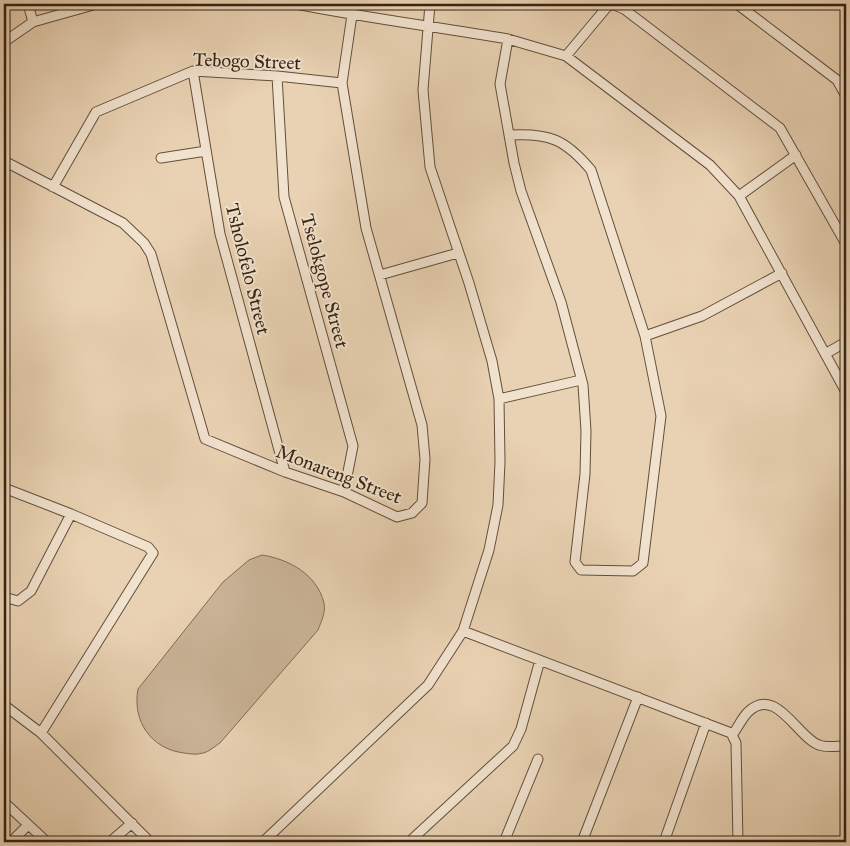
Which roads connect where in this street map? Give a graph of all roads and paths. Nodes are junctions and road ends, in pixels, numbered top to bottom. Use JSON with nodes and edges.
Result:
{"nodes":[{"id":1,"x":28,"y":4,"type":"edge"},
{"id":2,"x":97,"y":4,"type":"edge"},
{"id":3,"x":296,"y":4,"type":"edge"},
{"id":4,"x":430,"y":4,"type":"edge"},
{"id":5,"x":737,"y":4,"type":"edge"},
{"id":6,"x":844,"y":4,"type":"edge"},
{"id":7,"x":846,"y":8,"type":"edge"},
{"id":8,"x":352,"y":15,"type":"junction"},
{"id":9,"x":33,"y":22,"type":"junction"},
{"id":10,"x":428,"y":25,"type":"junction"},
{"id":11,"x":508,"y":39,"type":"junction"},
{"id":12,"x":4,"y":42,"type":"edge"},
{"id":13,"x":566,"y":56,"type":"junction"},
{"id":14,"x":192,"y":71,"type":"junction"},
{"id":15,"x":277,"y":76,"type":"junction"},
{"id":16,"x":342,"y":83,"type":"junction"},
{"id":17,"x":846,"y":96,"type":"edge"},
{"id":18,"x":510,"y":134,"type":"junction"},
{"id":19,"x":206,"y":151,"type":"junction"},
{"id":20,"x":796,"y":155,"type":"junction"},
{"id":21,"x":161,"y":158,"type":"dead end"},
{"id":22,"x":4,"y":161,"type":"edge"},
{"id":23,"x":53,"y":187,"type":"junction"},
{"id":24,"x":739,"y":196,"type":"junction"},
{"id":25,"x":846,"y":244,"type":"edge"},
{"id":26,"x":458,"y":254,"type":"junction"},
{"id":27,"x":782,"y":273,"type":"junction"},
{"id":28,"x":380,"y":275,"type":"junction"},
{"id":29,"x":646,"y":336,"type":"junction"},
{"id":30,"x":846,"y":342,"type":"edge"},
{"id":31,"x":825,"y":354,"type":"junction"},
{"id":32,"x":582,"y":380,"type":"junction"},
{"id":33,"x":846,"y":392,"type":"edge"},
{"id":34,"x":498,"y":399,"type":"junction"},
{"id":35,"x":285,"y":472,"type":"junction"},
{"id":36,"x":4,"y":488,"type":"edge"},
{"id":37,"x":344,"y":492,"type":"junction"},
{"id":38,"x":71,"y":514,"type":"junction"},
{"id":39,"x":4,"y":597,"type":"edge"},
{"id":40,"x":463,"y":631,"type":"junction"},
{"id":41,"x":540,"y":660,"type":"junction"},
{"id":42,"x":638,"y":697,"type":"junction"},
{"id":43,"x":4,"y":705,"type":"edge"},
{"id":44,"x":706,"y":723,"type":"junction"},
{"id":45,"x":41,"y":734,"type":"junction"},
{"id":46,"x":733,"y":734,"type":"junction"},
{"id":47,"x":846,"y":746,"type":"edge"},
{"id":48,"x":538,"y":759,"type":"dead end"},
{"id":49,"x":4,"y":802,"type":"edge"},
{"id":50,"x":132,"y":823,"type":"junction"},
{"id":51,"x":28,"y":825,"type":"junction"},
{"id":52,"x":11,"y":842,"type":"edge"},
{"id":53,"x":47,"y":842,"type":"edge"},
{"id":54,"x":110,"y":842,"type":"edge"},
{"id":55,"x":150,"y":842,"type":"edge"},
{"id":56,"x":263,"y":842,"type":"edge"},
{"id":57,"x":409,"y":842,"type":"edge"},
{"id":58,"x":504,"y":842,"type":"edge"},
{"id":59,"x":582,"y":842,"type":"edge"},
{"id":60,"x":664,"y":842,"type":"edge"},
{"id":61,"x":738,"y":842,"type":"edge"}],
"edges":[{"from":1,"to":9,"type":"street"},
{"from":2,"to":9,"type":"street"},
{"from":3,"to":8,"type":"street"},
{"from":4,"to":10,"type":"street"},
{"from":5,"to":17,"type":"street"},
{"from":6,"to":7,"type":"street"},
{"from":8,"to":10,"type":"street"},
{"from":8,"to":16,"type":"street","name":"Monareng Street"},
{"from":9,"to":12,"type":"street"},
{"from":10,"to":11,"type":"street"},
{"from":10,"to":26,"type":"street"},
{"from":11,"to":13,"type":"street"},
{"from":11,"to":18,"type":"street"},
{"from":13,"to":20,"type":"street"},
{"from":13,"to":24,"type":"street"},
{"from":14,"to":15,"type":"street","name":"Tebogo Street"},
{"from":14,"to":19,"type":"street","name":"Tsholofelo Street"},
{"from":14,"to":23,"type":"street","name":"Tebogo Street"},
{"from":15,"to":16,"type":"street","name":"Tebogo Street"},
{"from":15,"to":37,"type":"street","name":"Tselokgope Street"},
{"from":16,"to":28,"type":"street","name":"Monareng Street"},
{"from":18,"to":29,"type":"street"},
{"from":18,"to":32,"type":"street"},
{"from":19,"to":21,"type":"street"},
{"from":19,"to":35,"type":"street","name":"Tsholofelo Street"},
{"from":20,"to":24,"type":"street"},
{"from":20,"to":25,"type":"street"},
{"from":22,"to":23,"type":"street","name":"Monareng Street"},
{"from":23,"to":35,"type":"street","name":"Monareng Street"},
{"from":24,"to":27,"type":"street"},
{"from":26,"to":28,"type":"street"},
{"from":26,"to":34,"type":"street"},
{"from":27,"to":29,"type":"street"},
{"from":27,"to":31,"type":"street"},
{"from":28,"to":37,"type":"street","name":"Monareng Street"},
{"from":29,"to":32,"type":"street"},
{"from":30,"to":31,"type":"street"},
{"from":31,"to":33,"type":"street"},
{"from":32,"to":34,"type":"street"},
{"from":34,"to":40,"type":"street"},
{"from":35,"to":37,"type":"street","name":"Monareng Street"},
{"from":36,"to":38,"type":"street"},
{"from":38,"to":39,"type":"street"},
{"from":38,"to":45,"type":"street"},
{"from":40,"to":41,"type":"street"},
{"from":40,"to":56,"type":"street"},
{"from":41,"to":42,"type":"street"},
{"from":41,"to":57,"type":"street"},
{"from":42,"to":44,"type":"street"},
{"from":42,"to":59,"type":"street"},
{"from":43,"to":45,"type":"street"},
{"from":44,"to":46,"type":"street"},
{"from":44,"to":60,"type":"street"},
{"from":45,"to":50,"type":"street"},
{"from":46,"to":47,"type":"street"},
{"from":46,"to":61,"type":"street"},
{"from":48,"to":58,"type":"street"},
{"from":49,"to":51,"type":"street"},
{"from":50,"to":54,"type":"street"},
{"from":50,"to":55,"type":"street"},
{"from":51,"to":52,"type":"street"},
{"from":51,"to":53,"type":"street"}]}
